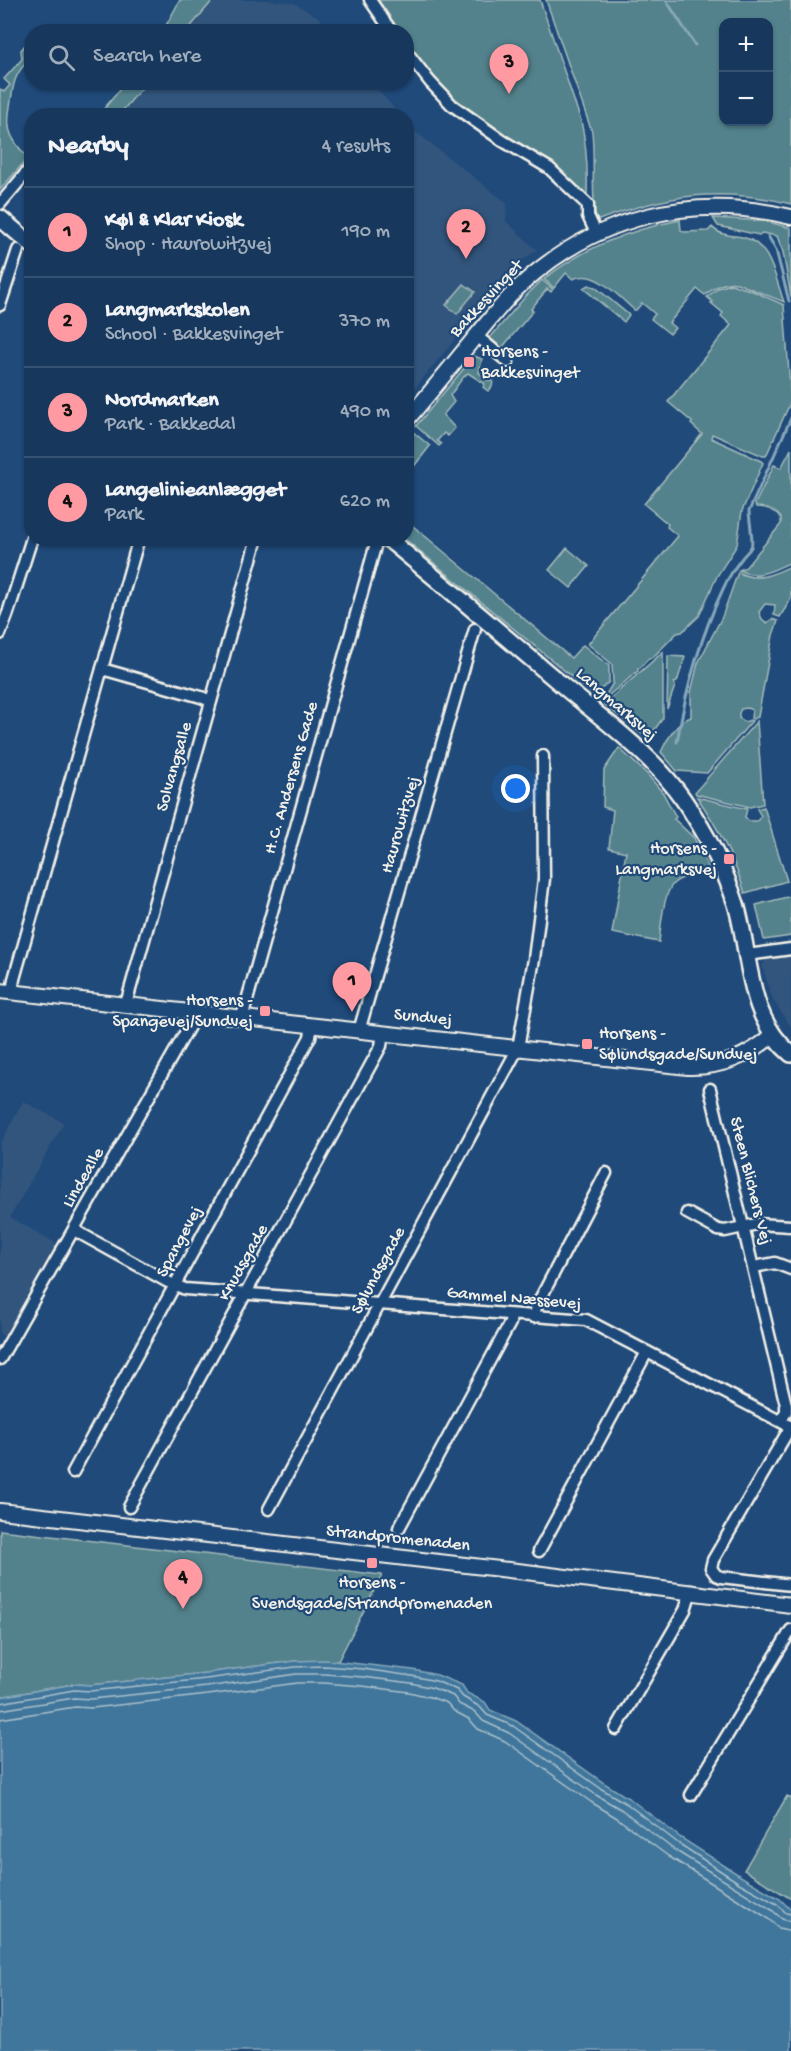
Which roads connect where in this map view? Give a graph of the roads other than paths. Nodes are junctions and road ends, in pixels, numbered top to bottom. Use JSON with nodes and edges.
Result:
{"nodes":[{"id":1,"x":370,"y":0,"type":"edge"},
{"id":2,"x":386,"y":24,"type":"edge"},
{"id":3,"x":414,"y":61,"type":"edge"},
{"id":4,"x":24,"y":176,"type":"edge"},
{"id":5,"x":0,"y":204,"type":"edge"},
{"id":6,"x":791,"y":217,"type":"edge"},
{"id":7,"x":0,"y":218,"type":"edge"},
{"id":8,"x":596,"y":234,"type":"junction"},
{"id":9,"x":24,"y":246,"type":"edge"},
{"id":10,"x":24,"y":249,"type":"edge"},
{"id":11,"x":0,"y":305,"type":"edge"},
{"id":12,"x":477,"y":336,"type":"junction"},
{"id":13,"x":508,"y":362,"type":"dead end"},
{"id":14,"x":414,"y":411,"type":"edge"},
{"id":15,"x":29,"y":546,"type":"edge"},
{"id":16,"x":137,"y":546,"type":"edge"},
{"id":17,"x":255,"y":546,"type":"edge"},
{"id":18,"x":380,"y":546,"type":"edge"},
{"id":19,"x":385,"y":546,"type":"edge"},
{"id":20,"x":475,"y":629,"type":"dead end"},
{"id":21,"x":0,"y":634,"type":"edge"},
{"id":22,"x":102,"y":669,"type":"junction"},
{"id":23,"x":211,"y":701,"type":"junction"},
{"id":24,"x":543,"y":756,"type":"dead end"},
{"id":25,"x":791,"y":949,"type":"edge"},
{"id":26,"x":747,"y":956,"type":"junction"},
{"id":27,"x":6,"y":992,"type":"edge"},
{"id":28,"x":126,"y":1004,"type":"junction"},
{"id":29,"x":193,"y":1012,"type":"junction"},
{"id":30,"x":242,"y":1018,"type":"junction"},
{"id":31,"x":312,"y":1026,"type":"junction"},
{"id":32,"x":359,"y":1031,"type":"junction"},
{"id":33,"x":383,"y":1033,"type":"junction"},
{"id":34,"x":773,"y":1035,"type":"junction"},
{"id":35,"x":518,"y":1048,"type":"junction"},
{"id":36,"x":791,"y":1054,"type":"edge"},
{"id":37,"x":710,"y":1089,"type":"dead end"},
{"id":38,"x":606,"y":1173,"type":"dead end"},
{"id":39,"x":687,"y":1214,"type":"dead end"},
{"id":40,"x":744,"y":1226,"type":"junction"},
{"id":41,"x":791,"y":1226,"type":"edge"},
{"id":42,"x":74,"y":1230,"type":"junction"},
{"id":43,"x":754,"y":1267,"type":"junction"},
{"id":44,"x":791,"y":1269,"type":"edge"},
{"id":45,"x":175,"y":1286,"type":"junction"},
{"id":46,"x":246,"y":1293,"type":"junction"},
{"id":47,"x":380,"y":1304,"type":"junction"},
{"id":48,"x":511,"y":1315,"type":"junction"},
{"id":49,"x":534,"y":1317,"type":"junction"},
{"id":50,"x":647,"y":1352,"type":"junction"},
{"id":51,"x":0,"y":1359,"type":"edge"},
{"id":52,"x":788,"y":1425,"type":"edge"},
{"id":53,"x":73,"y":1472,"type":"dead end"},
{"id":54,"x":129,"y":1507,"type":"dead end"},
{"id":55,"x":269,"y":1509,"type":"dead end"},
{"id":56,"x":0,"y":1511,"type":"edge"},
{"id":57,"x":399,"y":1528,"type":"dead end"},
{"id":58,"x":539,"y":1551,"type":"dead end"},
{"id":59,"x":791,"y":1585,"type":"edge"},
{"id":60,"x":691,"y":1591,"type":"junction"},
{"id":61,"x":791,"y":1605,"type":"edge"},
{"id":62,"x":791,"y":1630,"type":"edge"},
{"id":63,"x":616,"y":1728,"type":"dead end"},
{"id":64,"x":691,"y":1795,"type":"dead end"}],
"edges":[{"from":1,"to":2,"type":"street"},
{"from":3,"to":8,"type":"street"},
{"from":4,"to":5,"type":"street"},
{"from":6,"to":8,"type":"street","name":"Bakkesvinget"},
{"from":7,"to":9,"type":"main road"},
{"from":8,"to":12,"type":"street","name":"Bakkesvinget"},
{"from":10,"to":11,"type":"street"},
{"from":12,"to":13,"type":"street"},
{"from":12,"to":14,"type":"street","name":"Bakkesvinget"},
{"from":15,"to":21,"type":"street"},
{"from":16,"to":22,"type":"street"},
{"from":17,"to":23,"type":"street","name":"Solvangsalle"},
{"from":18,"to":30,"type":"street","name":"H.C. Andersens Gade"},
{"from":19,"to":26,"type":"main road","name":"Langmarksvej"},
{"from":20,"to":32,"type":"street","name":"Haurowitzvej"},
{"from":22,"to":23,"type":"street"},
{"from":22,"to":27,"type":"street"},
{"from":23,"to":28,"type":"street","name":"Solvangsalle"},
{"from":24,"to":35,"type":"street","name":"Sølundsgade"},
{"from":25,"to":26,"type":"street"},
{"from":26,"to":34,"type":"main road","name":"Langmarksvej"},
{"from":27,"to":28,"type":"street","name":"Sundvej"},
{"from":28,"to":29,"type":"street","name":"Sundvej"},
{"from":29,"to":30,"type":"street","name":"Sundvej"},
{"from":29,"to":42,"type":"street","name":"Lindealle"},
{"from":30,"to":31,"type":"street","name":"Sundvej"},
{"from":31,"to":32,"type":"street","name":"Sundvej"},
{"from":31,"to":45,"type":"street","name":"Spangevej"},
{"from":32,"to":33,"type":"street","name":"Sundvej"},
{"from":33,"to":35,"type":"street","name":"Sundvej"},
{"from":33,"to":46,"type":"street","name":"Knudsgade"},
{"from":34,"to":35,"type":"street","name":"Sundvej"},
{"from":34,"to":36,"type":"main road"},
{"from":35,"to":47,"type":"street","name":"Sølundsgade"},
{"from":37,"to":40,"type":"street","name":"Steen Blichers Vej"},
{"from":38,"to":49,"type":"street"},
{"from":39,"to":40,"type":"street"},
{"from":40,"to":41,"type":"street"},
{"from":40,"to":43,"type":"street","name":"Steen Blichers Vej"},
{"from":42,"to":45,"type":"street"},
{"from":42,"to":51,"type":"street","name":"Lindealle"},
{"from":43,"to":44,"type":"street"},
{"from":43,"to":52,"type":"street","name":"Steen Blichers Vej"},
{"from":45,"to":46,"type":"street","name":"Gammel Næssevej"},
{"from":45,"to":53,"type":"street","name":"Spangevej"},
{"from":46,"to":47,"type":"street","name":"Gammel Næssevej"},
{"from":46,"to":54,"type":"street","name":"Knudsgade"},
{"from":47,"to":48,"type":"street","name":"Gammel Næssevej"},
{"from":47,"to":55,"type":"street","name":"Sølundsgade"},
{"from":48,"to":49,"type":"street","name":"Gammel Næssevej"},
{"from":48,"to":57,"type":"street"},
{"from":49,"to":50,"type":"street","name":"Gammel Næssevej"},
{"from":50,"to":52,"type":"street","name":"Gammel Næssevej"},
{"from":50,"to":58,"type":"street"},
{"from":52,"to":59,"type":"street"},
{"from":56,"to":60,"type":"street","name":"Strandpromenaden"},
{"from":60,"to":61,"type":"street","name":"Strandpromenaden"},
{"from":60,"to":63,"type":"street"},
{"from":62,"to":64,"type":"street"}]}
